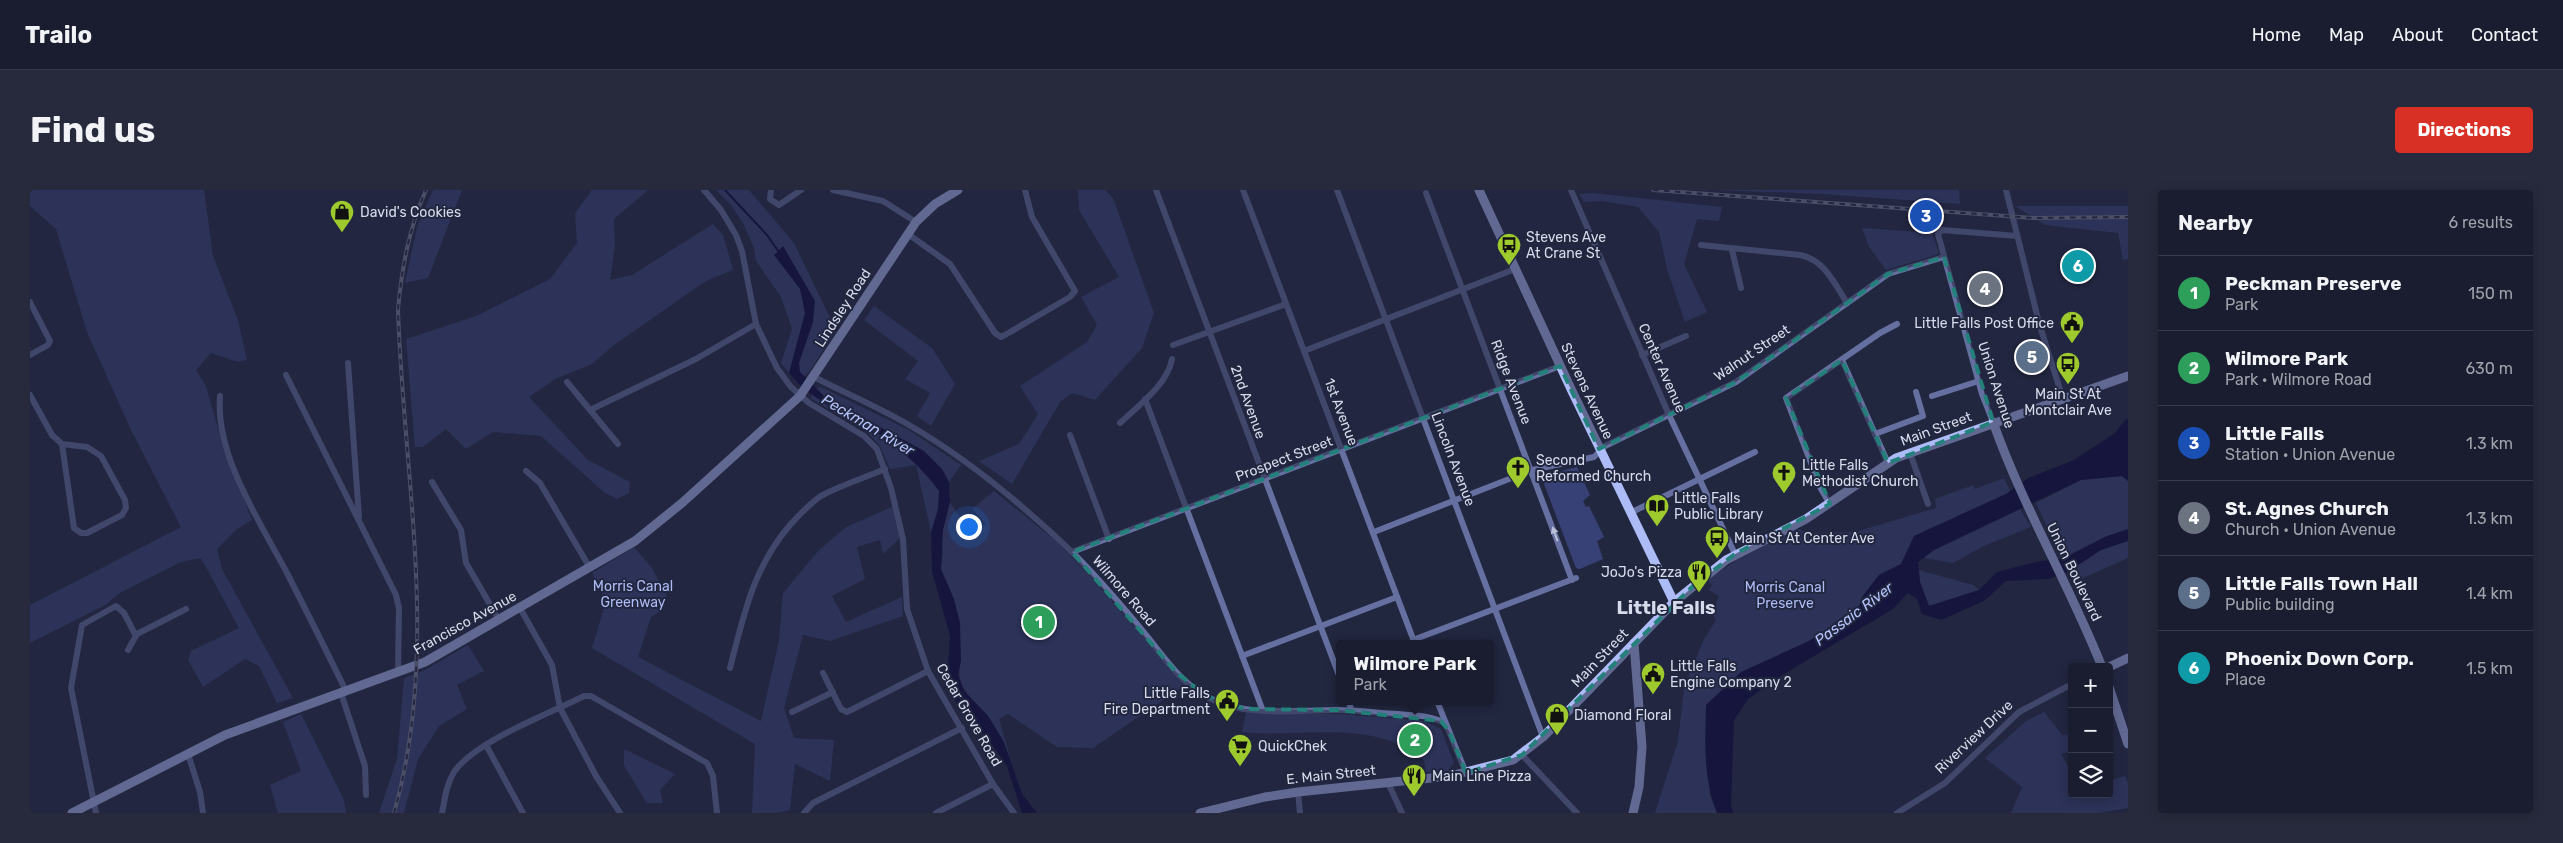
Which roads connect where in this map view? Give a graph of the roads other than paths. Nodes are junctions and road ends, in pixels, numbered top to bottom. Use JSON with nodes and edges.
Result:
{"nodes":[{"id":1,"x":704,"y":190,"type":"edge"},
{"id":2,"x":771,"y":190,"type":"edge"},
{"id":3,"x":801,"y":190,"type":"edge"},
{"id":4,"x":833,"y":190,"type":"edge"},
{"id":5,"x":958,"y":190,"type":"edge"},
{"id":6,"x":1025,"y":190,"type":"edge"},
{"id":7,"x":1156,"y":190,"type":"edge"},
{"id":8,"x":1243,"y":190,"type":"edge"},
{"id":9,"x":1337,"y":190,"type":"edge"},
{"id":10,"x":1479,"y":190,"type":"edge"},
{"id":11,"x":1571,"y":190,"type":"edge"},
{"id":12,"x":2006,"y":190,"type":"edge"},
{"id":13,"x":1426,"y":193,"type":"dead end"},
{"id":14,"x":916,"y":222,"type":"junction"},
{"id":15,"x":908,"y":234,"type":"junction"},
{"id":16,"x":2017,"y":236,"type":"junction"},
{"id":17,"x":1701,"y":246,"type":"dead end"},
{"id":18,"x":1732,"y":250,"type":"junction"},
{"id":19,"x":1944,"y":258,"type":"junction"},
{"id":20,"x":1516,"y":270,"type":"junction"},
{"id":21,"x":1741,"y":288,"type":"dead end"},
{"id":22,"x":1464,"y":290,"type":"junction"},
{"id":23,"x":30,"y":302,"type":"edge"},
{"id":24,"x":1847,"y":303,"type":"junction"},
{"id":25,"x":1286,"y":304,"type":"junction"},
{"id":26,"x":1387,"y":320,"type":"junction"},
{"id":27,"x":756,"y":324,"type":"junction"},
{"id":28,"x":1897,"y":324,"type":"dead end"},
{"id":29,"x":1209,"y":332,"type":"junction"},
{"id":30,"x":1686,"y":336,"type":"dead end"},
{"id":31,"x":1173,"y":345,"type":"dead end"},
{"id":32,"x":1304,"y":351,"type":"junction"},
{"id":33,"x":30,"y":355,"type":"edge"},
{"id":34,"x":1642,"y":355,"type":"junction"},
{"id":35,"x":1172,"y":359,"type":"dead end"},
{"id":36,"x":1842,"y":360,"type":"junction"},
{"id":37,"x":348,"y":363,"type":"dead end"},
{"id":38,"x":1560,"y":366,"type":"junction"},
{"id":39,"x":286,"y":375,"type":"dead end"},
{"id":40,"x":2128,"y":376,"type":"edge"},
{"id":41,"x":813,"y":378,"type":"junction"},
{"id":42,"x":1979,"y":381,"type":"junction"},
{"id":43,"x":567,"y":382,"type":"dead end"},
{"id":44,"x":1501,"y":389,"type":"junction"},
{"id":45,"x":1916,"y":392,"type":"dead end"},
{"id":46,"x":801,"y":394,"type":"junction"},
{"id":47,"x":30,"y":395,"type":"edge"},
{"id":48,"x":220,"y":396,"type":"dead end"},
{"id":49,"x":1932,"y":396,"type":"dead end"},
{"id":50,"x":1145,"y":399,"type":"junction"},
{"id":51,"x":2063,"y":399,"type":"junction"},
{"id":52,"x":590,"y":410,"type":"junction"},
{"id":53,"x":1669,"y":415,"type":"junction"},
{"id":54,"x":1425,"y":419,"type":"junction"},
{"id":55,"x":1992,"y":422,"type":"junction"},
{"id":56,"x":1120,"y":423,"type":"dead end"},
{"id":57,"x":1875,"y":434,"type":"junction"},
{"id":58,"x":1070,"y":435,"type":"dead end"},
{"id":59,"x":62,"y":444,"type":"junction"},
{"id":60,"x":618,"y":444,"type":"dead end"},
{"id":61,"x":1343,"y":450,"type":"junction"},
{"id":62,"x":1600,"y":451,"type":"junction"},
{"id":63,"x":1756,"y":452,"type":"dead end"},
{"id":64,"x":1910,"y":453,"type":"junction"},
{"id":65,"x":1888,"y":463,"type":"junction"},
{"id":66,"x":885,"y":469,"type":"junction"},
{"id":67,"x":1532,"y":470,"type":"junction"},
{"id":68,"x":526,"y":471,"type":"dead end"},
{"id":69,"x":1265,"y":479,"type":"junction"},
{"id":70,"x":1699,"y":480,"type":"junction"},
{"id":71,"x":432,"y":482,"type":"dead end"},
{"id":72,"x":2021,"y":491,"type":"joint"},
{"id":73,"x":1455,"y":500,"type":"junction"},
{"id":74,"x":1830,"y":504,"type":"junction"},
{"id":75,"x":1928,"y":504,"type":"dead end"},
{"id":76,"x":1187,"y":509,"type":"junction"},
{"id":77,"x":1630,"y":514,"type":"junction"},
{"id":78,"x":359,"y":521,"type":"junction"},
{"id":79,"x":1374,"y":532,"type":"junction"},
{"id":80,"x":1109,"y":539,"type":"junction"},
{"id":81,"x":1072,"y":552,"type":"junction"},
{"id":82,"x":1736,"y":554,"type":"junction"},
{"id":83,"x":590,"y":568,"type":"junction"},
{"id":84,"x":1397,"y":597,"type":"junction"},
{"id":85,"x":1674,"y":602,"type":"junction"},
{"id":86,"x":520,"y":608,"type":"junction"},
{"id":87,"x":1496,"y":608,"type":"junction"},
{"id":88,"x":186,"y":609,"type":"dead end"},
{"id":89,"x":500,"y":620,"type":"junction"},
{"id":90,"x":1320,"y":627,"type":"junction"},
{"id":91,"x":136,"y":636,"type":"junction"},
{"id":92,"x":1413,"y":640,"type":"edge"},
{"id":93,"x":1419,"y":640,"type":"edge"},
{"id":94,"x":1634,"y":643,"type":"junction"},
{"id":95,"x":128,"y":650,"type":"dead end"},
{"id":96,"x":1623,"y":654,"type":"junction"},
{"id":97,"x":1242,"y":656,"type":"junction"},
{"id":98,"x":2128,"y":658,"type":"edge"},
{"id":99,"x":2100,"y":663,"type":"edge"},
{"id":100,"x":2113,"y":665,"type":"edge"},
{"id":101,"x":730,"y":668,"type":"dead end"},
{"id":102,"x":1336,"y":668,"type":"edge"},
{"id":103,"x":928,"y":671,"type":"junction"},
{"id":104,"x":398,"y":673,"type":"junction"},
{"id":105,"x":823,"y":673,"type":"dead end"},
{"id":106,"x":1635,"y":678,"type":"junction"},
{"id":107,"x":2068,"y":686,"type":"edge"},
{"id":108,"x":343,"y":692,"type":"junction"},
{"id":109,"x":833,"y":692,"type":"junction"},
{"id":110,"x":2113,"y":699,"type":"edge"},
{"id":111,"x":1349,"y":705,"type":"edge"},
{"id":112,"x":1439,"y":705,"type":"edge"},
{"id":113,"x":560,"y":708,"type":"junction"},
{"id":114,"x":1350,"y":710,"type":"junction"},
{"id":115,"x":1263,"y":711,"type":"junction"},
{"id":116,"x":792,"y":712,"type":"dead end"},
{"id":117,"x":1446,"y":724,"type":"junction"},
{"id":118,"x":962,"y":728,"type":"junction"},
{"id":119,"x":1543,"y":738,"type":"junction"},
{"id":120,"x":2128,"y":744,"type":"edge"},
{"id":121,"x":486,"y":745,"type":"junction"},
{"id":122,"x":188,"y":754,"type":"junction"},
{"id":123,"x":1522,"y":755,"type":"junction"},
{"id":124,"x":1466,"y":773,"type":"junction"},
{"id":125,"x":1388,"y":783,"type":"junction"},
{"id":126,"x":993,"y":784,"type":"junction"},
{"id":127,"x":1298,"y":792,"type":"junction"},
{"id":128,"x":366,"y":795,"type":"dead end"},
{"id":129,"x":94,"y":802,"type":"junction"},
{"id":130,"x":72,"y":813,"type":"edge"},
{"id":131,"x":96,"y":813,"type":"edge"},
{"id":132,"x":203,"y":813,"type":"edge"},
{"id":133,"x":442,"y":813,"type":"edge"},
{"id":134,"x":523,"y":813,"type":"edge"},
{"id":135,"x":620,"y":813,"type":"edge"},
{"id":136,"x":717,"y":813,"type":"edge"},
{"id":137,"x":804,"y":813,"type":"edge"},
{"id":138,"x":936,"y":813,"type":"edge"},
{"id":139,"x":1014,"y":813,"type":"edge"},
{"id":140,"x":1200,"y":813,"type":"edge"},
{"id":141,"x":1300,"y":813,"type":"edge"},
{"id":142,"x":1402,"y":813,"type":"edge"},
{"id":143,"x":1577,"y":813,"type":"edge"},
{"id":144,"x":1633,"y":813,"type":"edge"},
{"id":145,"x":1897,"y":813,"type":"edge"}],
"edges":[{"from":1,"to":27,"type":"street","name":"Cedar Grove Road"},
{"from":2,"to":3,"type":"street"},
{"from":4,"to":14,"type":"street"},
{"from":5,"to":14,"type":"main road","name":"Lindsley Road"},
{"from":6,"to":15,"type":"street"},
{"from":7,"to":29,"type":"street","name":"2nd Avenue"},
{"from":8,"to":25,"type":"street","name":"1st Avenue"},
{"from":9,"to":26,"type":"street","name":"Lincoln Avenue"},
{"from":10,"to":20,"type":"main road","name":"Stevens Avenue"},
{"from":11,"to":34,"type":"street","name":"Center Avenue"},
{"from":12,"to":16,"type":"street"},
{"from":13,"to":22,"type":"street","name":"Ridge Avenue"},
{"from":14,"to":15,"type":"main road","name":"Lindsley Road"},
{"from":15,"to":41,"type":"main road","name":"Lindsley Road"},
{"from":16,"to":19,"type":"street","name":"Union Avenue"},
{"from":16,"to":51,"type":"street"},
{"from":17,"to":18,"type":"street"},
{"from":18,"to":21,"type":"street"},
{"from":18,"to":24,"type":"street"},
{"from":19,"to":24,"type":"street","name":"Walnut Street"},
{"from":19,"to":42,"type":"street","name":"Union Avenue"},
{"from":20,"to":22,"type":"street"},
{"from":20,"to":38,"type":"main road","name":"Stevens Avenue"},
{"from":22,"to":26,"type":"street"},
{"from":22,"to":44,"type":"street","name":"Ridge Avenue"},
{"from":23,"to":33,"type":"street"},
{"from":24,"to":53,"type":"street","name":"Walnut Street"},
{"from":25,"to":29,"type":"street"},
{"from":25,"to":32,"type":"street","name":"1st Avenue"},
{"from":26,"to":32,"type":"street"},
{"from":26,"to":54,"type":"street","name":"Lincoln Avenue"},
{"from":27,"to":46,"type":"street","name":"Cedar Grove Road"},
{"from":27,"to":52,"type":"street"},
{"from":28,"to":36,"type":"street"},
{"from":29,"to":31,"type":"street"},
{"from":29,"to":69,"type":"street","name":"2nd Avenue"},
{"from":30,"to":34,"type":"street"},
{"from":32,"to":61,"type":"street","name":"1st Avenue"},
{"from":34,"to":53,"type":"street","name":"Center Avenue"},
{"from":35,"to":50,"type":"street"},
{"from":36,"to":57,"type":"street"},
{"from":36,"to":74,"type":"street"},
{"from":37,"to":78,"type":"street"},
{"from":38,"to":44,"type":"street","name":"Prospect Street"},
{"from":38,"to":62,"type":"main road","name":"Stevens Avenue"},
{"from":39,"to":78,"type":"street"},
{"from":40,"to":51,"type":"main road","name":"Main Street"},
{"from":41,"to":46,"type":"main road","name":"Lindsley Road"},
{"from":41,"to":81,"type":"street","name":"Wilmore Road"},
{"from":42,"to":49,"type":"street"},
{"from":42,"to":55,"type":"street","name":"Union Avenue"},
{"from":43,"to":52,"type":"street"},
{"from":44,"to":54,"type":"street","name":"Prospect Street"},
{"from":44,"to":67,"type":"street","name":"Ridge Avenue"},
{"from":45,"to":57,"type":"street"},
{"from":46,"to":66,"type":"street","name":"Cedar Grove Road"},
{"from":46,"to":83,"type":"main road","name":"Francisco Avenue"},
{"from":47,"to":59,"type":"street"},
{"from":48,"to":108,"type":"street"},
{"from":50,"to":56,"type":"street"},
{"from":50,"to":76,"type":"street"},
{"from":51,"to":55,"type":"main road","name":"Main Street"},
{"from":52,"to":60,"type":"street"},
{"from":53,"to":62,"type":"street","name":"Walnut Street"},
{"from":53,"to":70,"type":"street","name":"Center Avenue"},
{"from":54,"to":61,"type":"street","name":"Prospect Street"},
{"from":54,"to":73,"type":"street","name":"Lincoln Avenue"},
{"from":55,"to":64,"type":"main road","name":"Main Street"},
{"from":55,"to":72,"type":"main road","name":"Union Avenue"},
{"from":57,"to":65,"type":"street"},
{"from":58,"to":80,"type":"street"},
{"from":59,"to":59,"type":"street"},
{"from":61,"to":69,"type":"street","name":"Prospect Street"},
{"from":61,"to":79,"type":"street","name":"1st Avenue"},
{"from":62,"to":67,"type":"street","name":"Walnut Street"},
{"from":62,"to":77,"type":"main road","name":"Stevens Avenue"},
{"from":63,"to":70,"type":"street"},
{"from":64,"to":65,"type":"main road","name":"Main Street"},
{"from":64,"to":75,"type":"street"},
{"from":65,"to":74,"type":"main road","name":"Main Street"},
{"from":66,"to":101,"type":"street"},
{"from":66,"to":103,"type":"street","name":"Cedar Grove Road"},
{"from":67,"to":73,"type":"street","name":"Walnut Street"},
{"from":87,"to":67,"type":"street","name":"Ridge Avenue","one_way":true},
{"from":68,"to":83,"type":"street"},
{"from":69,"to":76,"type":"street","name":"Prospect Street"},
{"from":69,"to":90,"type":"street","name":"2nd Avenue"},
{"from":70,"to":77,"type":"street"},
{"from":70,"to":82,"type":"street","name":"Center Avenue"},
{"from":71,"to":89,"type":"street"},
{"from":72,"to":99,"type":"main road","name":"Union Boulevard"},
{"from":73,"to":79,"type":"street","name":"Walnut Street"},
{"from":73,"to":87,"type":"street","name":"Lincoln Avenue"},
{"from":74,"to":82,"type":"main road","name":"Main Street"},
{"from":76,"to":80,"type":"street","name":"Prospect Street"},
{"from":76,"to":97,"type":"street"},
{"from":77,"to":85,"type":"main road","name":"Stevens Avenue"},
{"from":78,"to":104,"type":"street"},
{"from":79,"to":84,"type":"street","name":"1st Avenue"},
{"from":80,"to":81,"type":"street","name":"Prospect Street"},
{"from":81,"to":115,"type":"street","name":"Wilmore Road"},
{"from":82,"to":85,"type":"main road","name":"Main Street"},
{"from":83,"to":86,"type":"main road","name":"Francisco Avenue"},
{"from":84,"to":90,"type":"street"},
{"from":84,"to":92,"type":"street","name":"1st Avenue"},
{"from":85,"to":94,"type":"main road","name":"Main Street"},
{"from":86,"to":89,"type":"main road","name":"Francisco Avenue"},
{"from":86,"to":113,"type":"street"},
{"from":87,"to":93,"type":"street"},
{"from":87,"to":119,"type":"street","name":"Lincoln Avenue"},
{"from":88,"to":91,"type":"street"},
{"from":89,"to":104,"type":"main road","name":"Francisco Avenue"},
{"from":90,"to":97,"type":"street"},
{"from":90,"to":102,"type":"street","name":"2nd Avenue"},
{"from":91,"to":95,"type":"street"},
{"from":91,"to":129,"type":"street"},
{"from":94,"to":96,"type":"main road","name":"Main Street"},
{"from":94,"to":106,"type":"main road"},
{"from":96,"to":106,"type":"main road"},
{"from":96,"to":119,"type":"main road","name":"Main Street"},
{"from":97,"to":115,"type":"street"},
{"from":98,"to":100,"type":"main road"},
{"from":103,"to":109,"type":"street"},
{"from":103,"to":118,"type":"street","name":"Cedar Grove Road"},
{"from":104,"to":108,"type":"main road","name":"Francisco Avenue"},
{"from":105,"to":109,"type":"street"},
{"from":106,"to":144,"type":"main road"},
{"from":107,"to":145,"type":"street","name":"Riverview Drive"},
{"from":108,"to":122,"type":"main road","name":"Francisco Avenue"},
{"from":108,"to":128,"type":"street"},
{"from":109,"to":116,"type":"street"},
{"from":110,"to":120,"type":"main road"},
{"from":111,"to":114,"type":"street"},
{"from":112,"to":117,"type":"street"},
{"from":113,"to":121,"type":"street"},
{"from":113,"to":135,"type":"street"},
{"from":113,"to":136,"type":"street"},
{"from":114,"to":115,"type":"street","name":"Wilmore Road"},
{"from":114,"to":117,"type":"street","name":"Wilmore Road"},
{"from":117,"to":124,"type":"street"},
{"from":118,"to":126,"type":"street","name":"Cedar Grove Road"},
{"from":118,"to":137,"type":"street"},
{"from":119,"to":123,"type":"main road","name":"Main Street"},
{"from":121,"to":133,"type":"street"},
{"from":121,"to":134,"type":"street"},
{"from":122,"to":129,"type":"main road","name":"Francisco Avenue"},
{"from":122,"to":132,"type":"street"},
{"from":123,"to":124,"type":"main road","name":"Main Street"},
{"from":123,"to":143,"type":"street"},
{"from":124,"to":125,"type":"main road","name":"E. Main Street"},
{"from":125,"to":127,"type":"main road","name":"E. Main Street"},
{"from":125,"to":142,"type":"street"},
{"from":126,"to":138,"type":"street"},
{"from":126,"to":139,"type":"street","name":"Cedar Grove Road"},
{"from":127,"to":140,"type":"main road","name":"E. Main Street"},
{"from":127,"to":141,"type":"street"},
{"from":129,"to":130,"type":"main road","name":"Francisco Avenue"},
{"from":129,"to":131,"type":"street"}]}
